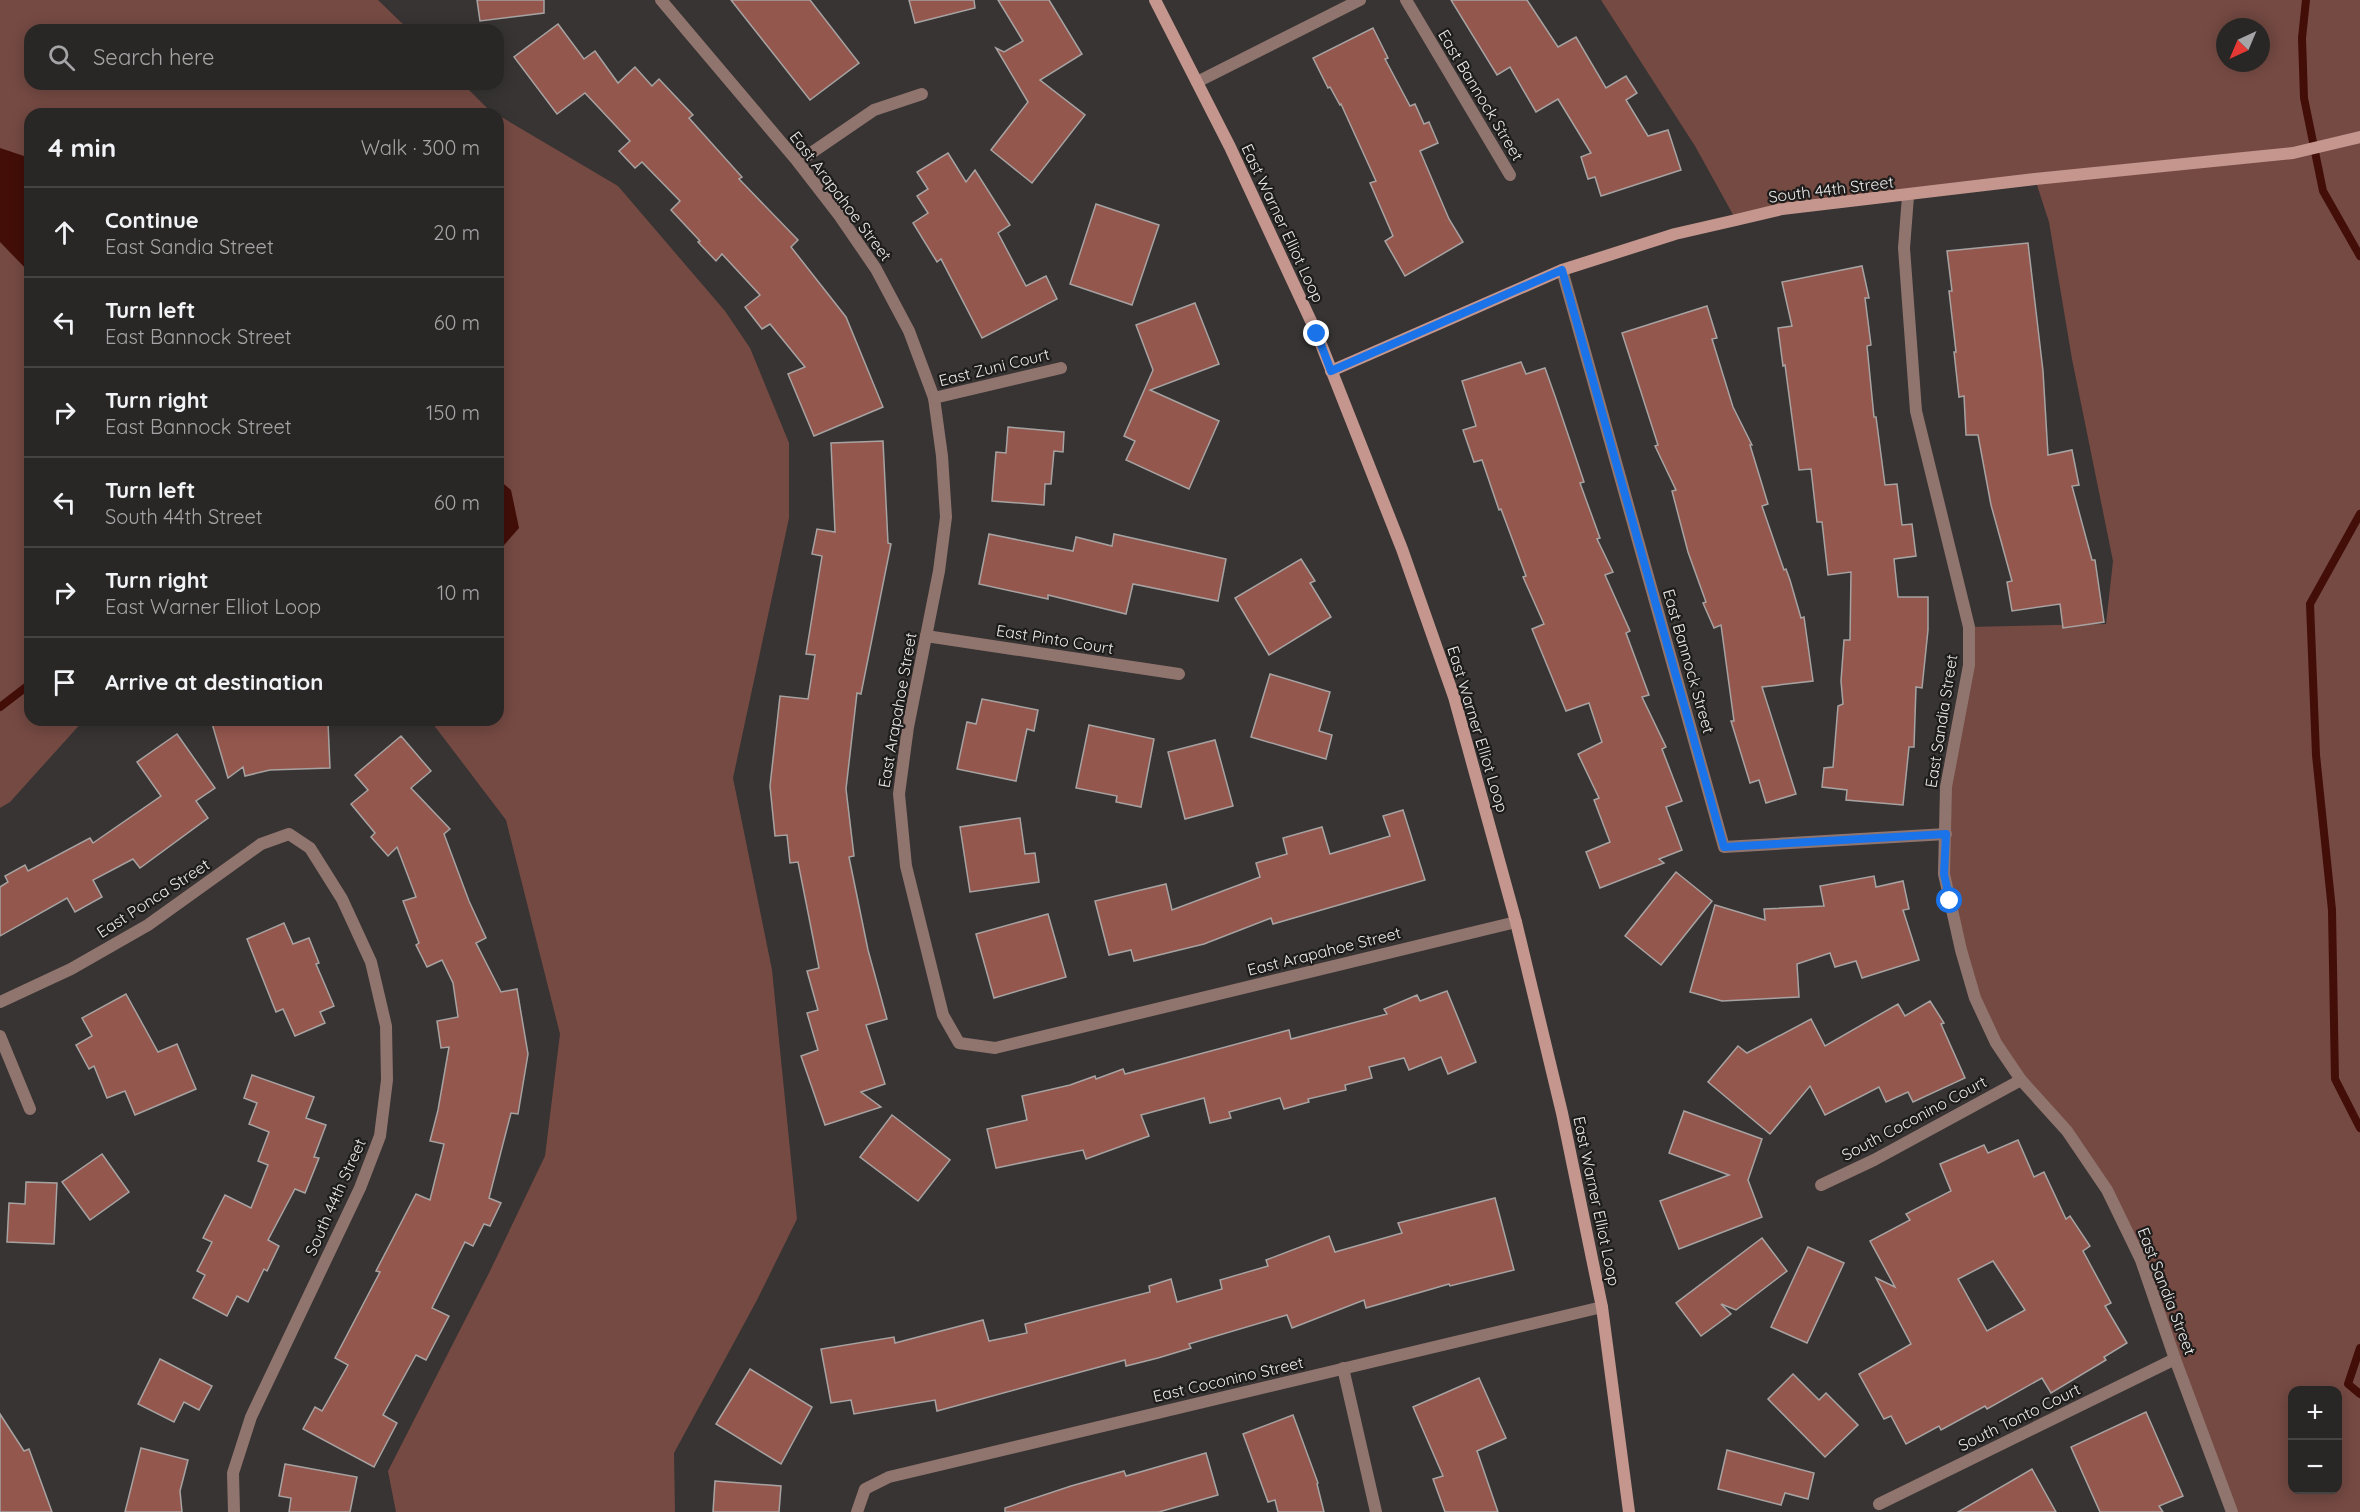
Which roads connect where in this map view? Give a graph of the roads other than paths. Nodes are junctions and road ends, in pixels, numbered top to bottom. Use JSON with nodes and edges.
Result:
{"nodes":[{"id":1,"x":661,"y":0,"type":"edge"},
{"id":2,"x":1155,"y":0,"type":"edge"},
{"id":3,"x":1360,"y":0,"type":"edge"},
{"id":4,"x":1406,"y":0,"type":"edge"},
{"id":5,"x":1197,"y":82,"type":"junction"},
{"id":6,"x":922,"y":94,"type":"dead end"},
{"id":7,"x":2360,"y":137,"type":"edge"},
{"id":8,"x":798,"y":162,"type":"junction"},
{"id":9,"x":1510,"y":175,"type":"dead end"},
{"id":10,"x":1908,"y":196,"type":"junction"},
{"id":11,"x":1562,"y":270,"type":"junction"},
{"id":12,"x":1061,"y":368,"type":"dead end"},
{"id":13,"x":1331,"y":371,"type":"junction"},
{"id":14,"x":934,"y":398,"type":"junction"},
{"id":15,"x":926,"y":636,"type":"junction"},
{"id":16,"x":1179,"y":674,"type":"dead end"},
{"id":17,"x":290,"y":834,"type":"joint"},
{"id":18,"x":1946,"y":834,"type":"junction"},
{"id":19,"x":1516,"y":922,"type":"junction"},
{"id":20,"x":0,"y":1002,"type":"edge"},
{"id":21,"x":0,"y":1036,"type":"edge"},
{"id":22,"x":2021,"y":1080,"type":"junction"},
{"id":23,"x":30,"y":1109,"type":"dead end"},
{"id":24,"x":1821,"y":1185,"type":"dead end"},
{"id":25,"x":1602,"y":1306,"type":"junction"},
{"id":26,"x":2175,"y":1359,"type":"junction"},
{"id":27,"x":1343,"y":1368,"type":"junction"},
{"id":28,"x":1879,"y":1504,"type":"dead end"},
{"id":29,"x":234,"y":1512,"type":"edge"},
{"id":30,"x":857,"y":1512,"type":"edge"},
{"id":31,"x":1376,"y":1512,"type":"edge"},
{"id":32,"x":1629,"y":1512,"type":"edge"},
{"id":33,"x":2232,"y":1512,"type":"edge"}],
"edges":[{"from":1,"to":8,"type":"street","name":"East Arapahoe Street"},
{"from":2,"to":5,"type":"main road","name":"East Warner Elliot Loop"},
{"from":3,"to":5,"type":"street"},
{"from":4,"to":9,"type":"street","name":"East Bannock Street"},
{"from":5,"to":13,"type":"main road","name":"East Warner Elliot Loop"},
{"from":6,"to":8,"type":"street"},
{"from":7,"to":10,"type":"main road","name":"South 44th Street"},
{"from":8,"to":14,"type":"street","name":"East Arapahoe Street"},
{"from":10,"to":11,"type":"main road","name":"South 44th Street"},
{"from":10,"to":18,"type":"street","name":"East Sandia Street"},
{"from":11,"to":13,"type":"main road","name":"South 44th Street"},
{"from":11,"to":18,"type":"street","name":"East Bannock Street"},
{"from":12,"to":14,"type":"street","name":"East Zuni Court"},
{"from":13,"to":19,"type":"main road","name":"East Warner Elliot Loop"},
{"from":14,"to":15,"type":"street","name":"East Arapahoe Street"},
{"from":15,"to":16,"type":"street","name":"East Pinto Court"},
{"from":15,"to":19,"type":"street","name":"East Arapahoe Street"},
{"from":17,"to":20,"type":"street","name":"East Ponca Street"},
{"from":17,"to":29,"type":"street","name":"South 44th Street"},
{"from":18,"to":22,"type":"street","name":"East Sandia Street"},
{"from":19,"to":25,"type":"main road","name":"East Warner Elliot Loop"},
{"from":21,"to":23,"type":"street"},
{"from":22,"to":24,"type":"street","name":"South Coconino Court"},
{"from":22,"to":26,"type":"street","name":"East Sandia Street"},
{"from":25,"to":27,"type":"street","name":"East Coconino Street"},
{"from":25,"to":32,"type":"main road","name":"East Warner Elliot Loop"},
{"from":26,"to":28,"type":"street","name":"South Tonto Court"},
{"from":26,"to":33,"type":"street","name":"East Sandia Street"},
{"from":27,"to":30,"type":"street","name":"East Coconino Street"},
{"from":27,"to":31,"type":"street"}]}
